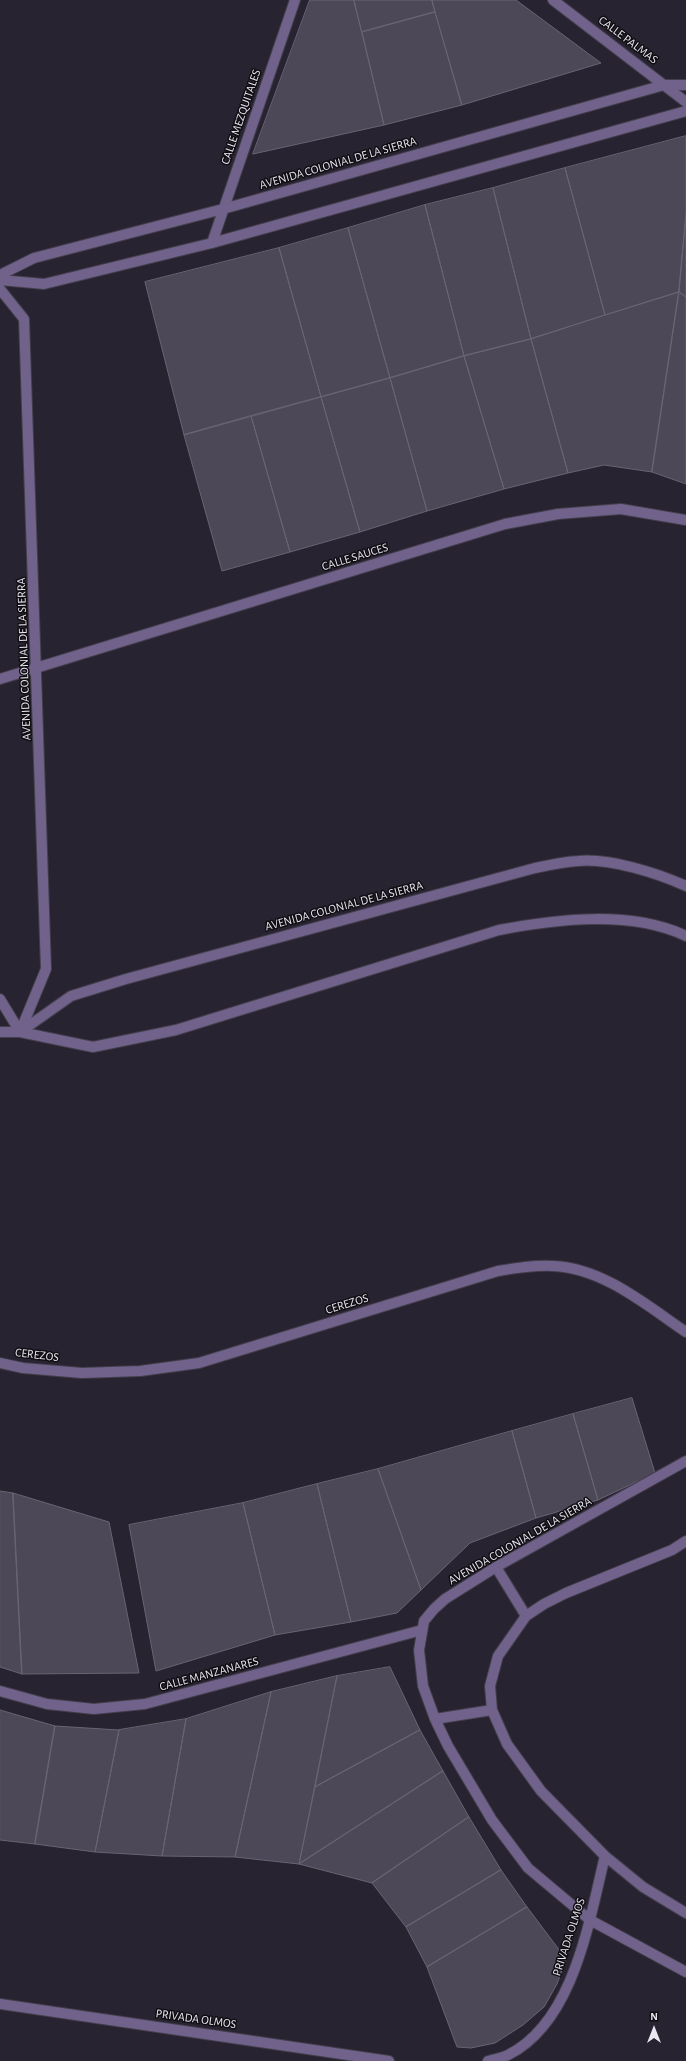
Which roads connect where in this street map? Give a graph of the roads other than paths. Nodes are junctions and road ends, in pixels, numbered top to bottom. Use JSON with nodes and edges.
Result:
{"nodes":[{"id":1,"x":295,"y":0,"type":"edge"},
{"id":2,"x":553,"y":0,"type":"edge"},
{"id":3,"x":664,"y":85,"type":"junction"},
{"id":4,"x":686,"y":85,"type":"edge"},
{"id":5,"x":686,"y":102,"type":"edge"},
{"id":6,"x":686,"y":111,"type":"edge"},
{"id":7,"x":223,"y":209,"type":"junction"},
{"id":8,"x":212,"y":243,"type":"junction"},
{"id":9,"x":0,"y":275,"type":"edge"},
{"id":10,"x":0,"y":280,"type":"edge"},
{"id":11,"x":0,"y":289,"type":"edge"},
{"id":12,"x":686,"y":520,"type":"edge"},
{"id":13,"x":37,"y":667,"type":"junction"},
{"id":14,"x":0,"y":679,"type":"edge"},
{"id":15,"x":686,"y":886,"type":"edge"},
{"id":16,"x":686,"y":936,"type":"edge"},
{"id":17,"x":0,"y":999,"type":"edge"},
{"id":18,"x":0,"y":1032,"type":"edge"},
{"id":19,"x":20,"y":1032,"type":"junction"},
{"id":20,"x":686,"y":1332,"type":"edge"},
{"id":21,"x":0,"y":1363,"type":"edge"},
{"id":22,"x":686,"y":1461,"type":"edge"},
{"id":23,"x":686,"y":1541,"type":"edge"},
{"id":24,"x":496,"y":1567,"type":"junction"},
{"id":25,"x":526,"y":1616,"type":"junction"},
{"id":26,"x":422,"y":1630,"type":"junction"},
{"id":27,"x":0,"y":1691,"type":"edge"},
{"id":28,"x":492,"y":1710,"type":"junction"},
{"id":29,"x":435,"y":1719,"type":"junction"},
{"id":30,"x":605,"y":1856,"type":"junction"},
{"id":31,"x":686,"y":1912,"type":"edge"},
{"id":32,"x":590,"y":1920,"type":"junction"},
{"id":33,"x":686,"y":1972,"type":"edge"},
{"id":34,"x":0,"y":2004,"type":"edge"},
{"id":35,"x":389,"y":2061,"type":"edge"},
{"id":36,"x":488,"y":2061,"type":"edge"}],
"edges":[{"from":1,"to":7,"type":"street","name":"CALLE MEZQUITALES"},
{"from":2,"to":3,"type":"street","name":"CALLE PALMAS"},
{"from":3,"to":4,"type":"street","name":"AVENIDA COLONIAL DE LA SIERRA"},
{"from":3,"to":5,"type":"street","name":"CALLE PALMAS"},
{"from":3,"to":7,"type":"street","name":"AVENIDA COLONIAL DE LA SIERRA"},
{"from":6,"to":8,"type":"street"},
{"from":7,"to":8,"type":"street","name":"CALLE MEZQUITALES"},
{"from":7,"to":9,"type":"street","name":"AVENIDA COLONIAL DE LA SIERRA"},
{"from":8,"to":10,"type":"street"},
{"from":11,"to":13,"type":"street","name":"AVENIDA COLONIAL DE LA SIERRA"},
{"from":12,"to":13,"type":"street","name":"CALLE SAUCES"},
{"from":13,"to":14,"type":"street","name":"CALLE SAUCES"},
{"from":13,"to":19,"type":"street","name":"AVENIDA COLONIAL DE LA SIERRA"},
{"from":15,"to":19,"type":"street","name":"AVENIDA COLONIAL DE LA SIERRA"},
{"from":16,"to":19,"type":"street"},
{"from":17,"to":19,"type":"street"},
{"from":18,"to":19,"type":"street"},
{"from":20,"to":21,"type":"street","name":"CEREZOS"},
{"from":22,"to":24,"type":"street","name":"AVENIDA COLONIAL DE LA SIERRA"},
{"from":23,"to":25,"type":"street"},
{"from":24,"to":25,"type":"street"},
{"from":24,"to":26,"type":"street","name":"AVENIDA COLONIAL DE LA SIERRA"},
{"from":25,"to":28,"type":"street"},
{"from":26,"to":27,"type":"street","name":"CALLE MANZANARES"},
{"from":26,"to":29,"type":"street","name":"AVENIDA COLONIAL DE LA SIERRA"},
{"from":28,"to":29,"type":"street"},
{"from":28,"to":30,"type":"street"},
{"from":29,"to":32,"type":"street","name":"AVENIDA COLONIAL DE LA SIERRA"},
{"from":30,"to":31,"type":"street"},
{"from":30,"to":32,"type":"street","name":"PRIVADA OLMOS"},
{"from":32,"to":33,"type":"street","name":"AVENIDA COLONIAL DE LA SIERRA"},
{"from":32,"to":36,"type":"street","name":"PRIVADA OLMOS"},
{"from":34,"to":35,"type":"street","name":"PRIVADA OLMOS"}]}
